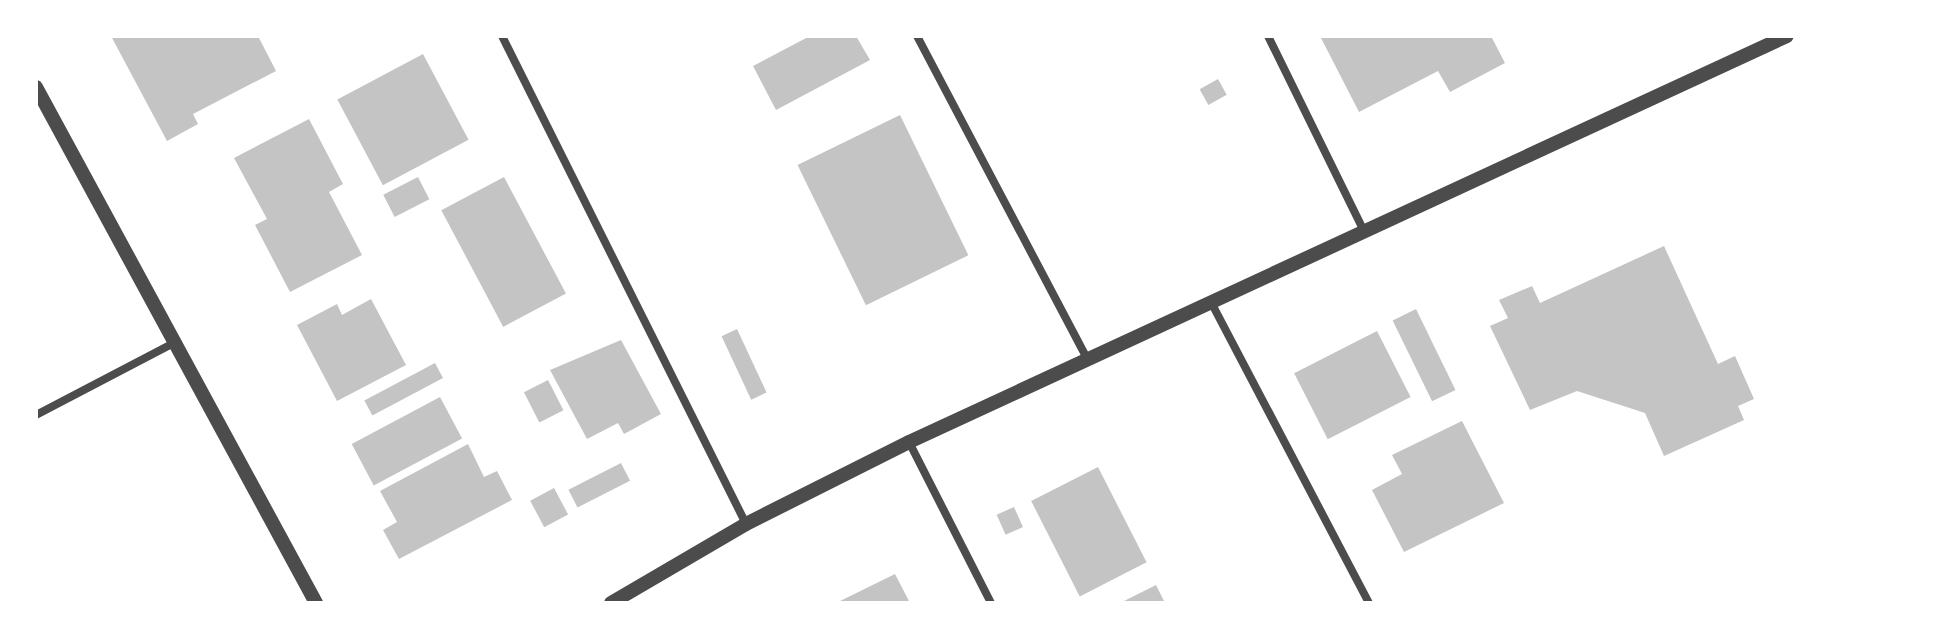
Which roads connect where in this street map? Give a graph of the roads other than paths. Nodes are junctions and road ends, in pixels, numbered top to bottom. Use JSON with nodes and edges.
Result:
{"nodes":[{"id":1,"x":502,"y":36,"type":"edge"},
{"id":2,"x":917,"y":36,"type":"edge"},
{"id":3,"x":1268,"y":36,"type":"edge"},
{"id":4,"x":1787,"y":36,"type":"edge"},
{"id":5,"x":36,"y":87,"type":"edge"},
{"id":6,"x":1365,"y":233,"type":"junction"},
{"id":7,"x":1212,"y":304,"type":"junction"},
{"id":8,"x":174,"y":343,"type":"junction"},
{"id":9,"x":1088,"y":362,"type":"junction"},
{"id":10,"x":36,"y":415,"type":"edge"},
{"id":11,"x":909,"y":442,"type":"junction"},
{"id":12,"x":746,"y":524,"type":"junction"},
{"id":13,"x":316,"y":603,"type":"edge"},
{"id":14,"x":611,"y":603,"type":"edge"},
{"id":15,"x":991,"y":603,"type":"edge"},
{"id":16,"x":1369,"y":603,"type":"edge"}],
"edges":[{"from":1,"to":12,"type":"street"},
{"from":2,"to":9,"type":"street"},
{"from":3,"to":6,"type":"street"},
{"from":4,"to":6,"type":"street"},
{"from":5,"to":8,"type":"street"},
{"from":6,"to":7,"type":"street"},
{"from":7,"to":9,"type":"street"},
{"from":7,"to":16,"type":"street"},
{"from":8,"to":10,"type":"street"},
{"from":8,"to":13,"type":"street"},
{"from":9,"to":11,"type":"street"},
{"from":11,"to":12,"type":"street"},
{"from":11,"to":15,"type":"street"},
{"from":12,"to":14,"type":"street"}]}
